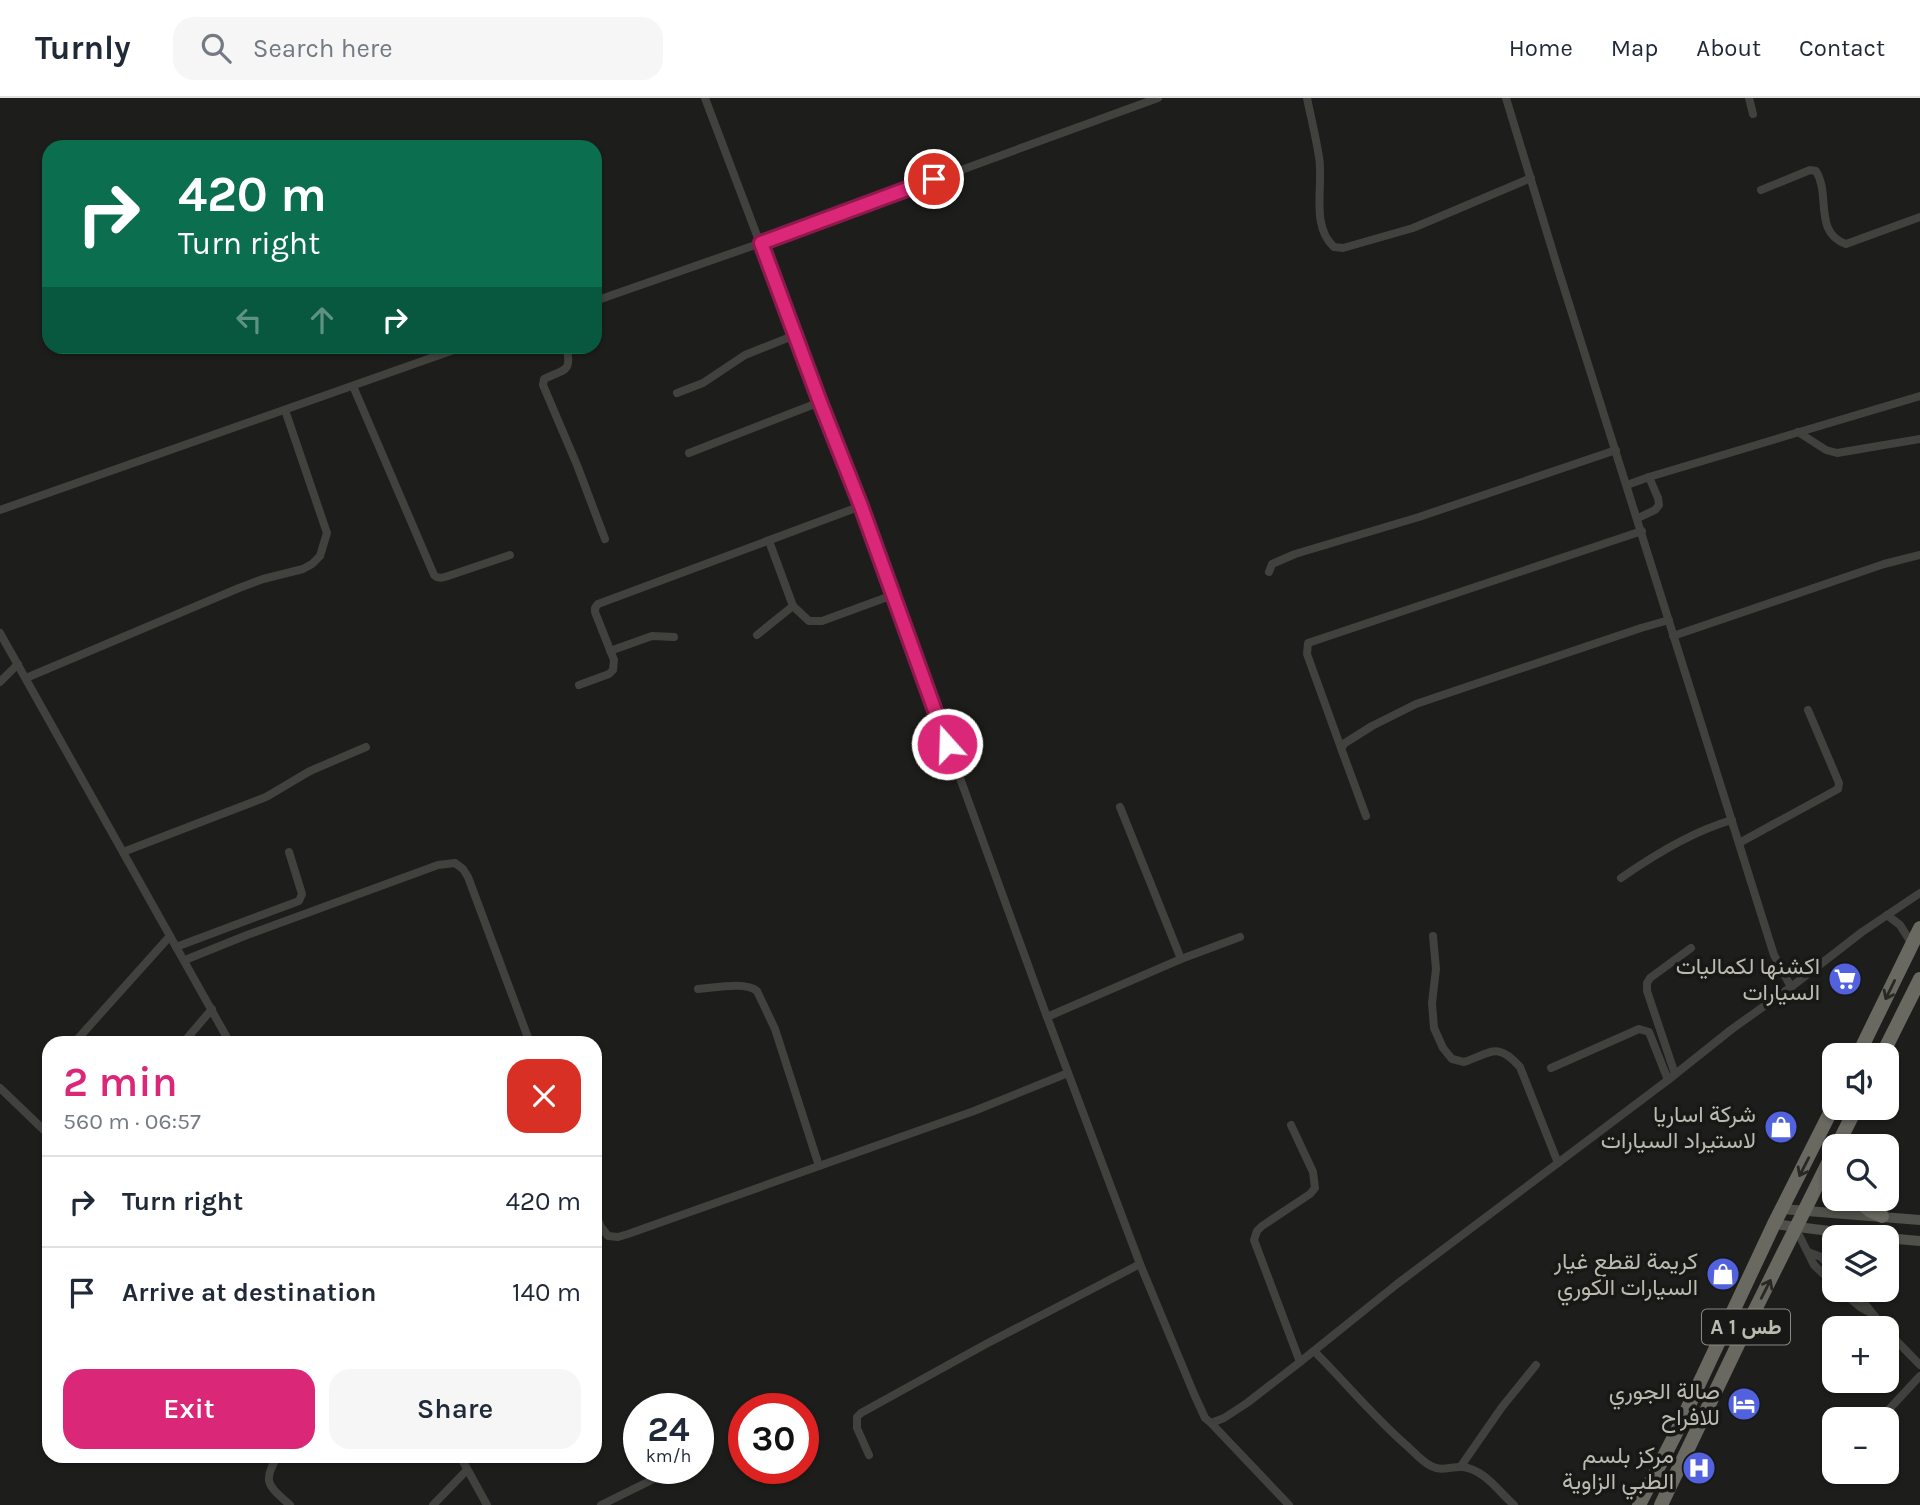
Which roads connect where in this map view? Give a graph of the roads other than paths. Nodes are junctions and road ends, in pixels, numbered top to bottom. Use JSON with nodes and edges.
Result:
{"nodes":[{"id":1,"x":705,"y":98,"type":"edge"},
{"id":2,"x":1158,"y":98,"type":"edge"},
{"id":3,"x":1307,"y":98,"type":"edge"},
{"id":4,"x":1506,"y":98,"type":"edge"},
{"id":5,"x":1749,"y":98,"type":"edge"},
{"id":6,"x":1753,"y":114,"type":"dead end"},
{"id":7,"x":1531,"y":178,"type":"junction"},
{"id":8,"x":1761,"y":190,"type":"dead end"},
{"id":9,"x":1920,"y":217,"type":"edge"},
{"id":10,"x":761,"y":243,"type":"junction"},
{"id":11,"x":602,"y":299,"type":"edge"},
{"id":12,"x":795,"y":335,"type":"junction"},
{"id":13,"x":443,"y":354,"type":"edge"},
{"id":14,"x":568,"y":354,"type":"edge"},
{"id":15,"x":353,"y":386,"type":"junction"},
{"id":16,"x":677,"y":393,"type":"dead end"},
{"id":17,"x":1920,"y":396,"type":"edge"},
{"id":18,"x":820,"y":402,"type":"junction"},
{"id":19,"x":285,"y":410,"type":"junction"},
{"id":20,"x":1798,"y":432,"type":"junction"},
{"id":21,"x":1920,"y":439,"type":"edge"},
{"id":22,"x":1616,"y":450,"type":"junction"},
{"id":23,"x":689,"y":453,"type":"dead end"},
{"id":24,"x":1649,"y":477,"type":"junction"},
{"id":25,"x":1627,"y":485,"type":"junction"},
{"id":26,"x":861,"y":506,"type":"junction"},
{"id":27,"x":0,"y":510,"type":"edge"},
{"id":28,"x":1638,"y":518,"type":"junction"},
{"id":29,"x":1642,"y":531,"type":"junction"},
{"id":30,"x":605,"y":539,"type":"dead end"},
{"id":31,"x":769,"y":541,"type":"junction"},
{"id":32,"x":510,"y":555,"type":"dead end"},
{"id":33,"x":1920,"y":555,"type":"edge"},
{"id":34,"x":1269,"y":572,"type":"dead end"},
{"id":35,"x":893,"y":595,"type":"junction"},
{"id":36,"x":793,"y":606,"type":"junction"},
{"id":37,"x":1669,"y":620,"type":"junction"},
{"id":38,"x":0,"y":633,"type":"edge"},
{"id":39,"x":757,"y":635,"type":"dead end"},
{"id":40,"x":1674,"y":636,"type":"junction"},
{"id":41,"x":674,"y":637,"type":"dead end"},
{"id":42,"x":610,"y":651,"type":"junction"},
{"id":43,"x":18,"y":664,"type":"junction"},
{"id":44,"x":26,"y":678,"type":"junction"},
{"id":45,"x":0,"y":682,"type":"edge"},
{"id":46,"x":579,"y":685,"type":"dead end"},
{"id":47,"x":1808,"y":710,"type":"dead end"},
{"id":48,"x":366,"y":747,"type":"dead end"},
{"id":49,"x":1340,"y":748,"type":"junction"},
{"id":50,"x":1120,"y":807,"type":"dead end"},
{"id":51,"x":1366,"y":816,"type":"dead end"},
{"id":52,"x":1732,"y":820,"type":"junction"},
{"id":53,"x":1739,"y":843,"type":"junction"},
{"id":54,"x":123,"y":852,"type":"junction"},
{"id":55,"x":289,"y":852,"type":"dead end"},
{"id":56,"x":1621,"y":878,"type":"dead end"},
{"id":57,"x":1920,"y":893,"type":"edge"},
{"id":58,"x":1887,"y":915,"type":"junction"},
{"id":59,"x":1920,"y":928,"type":"edge"},
{"id":60,"x":170,"y":936,"type":"junction"},
{"id":61,"x":1433,"y":936,"type":"dead end"},
{"id":62,"x":1240,"y":937,"type":"dead end"},
{"id":63,"x":1912,"y":944,"type":"junction"},
{"id":64,"x":176,"y":947,"type":"junction"},
{"id":65,"x":1691,"y":948,"type":"dead end"},
{"id":66,"x":1181,"y":959,"type":"junction"},
{"id":67,"x":185,"y":960,"type":"junction"},
{"id":68,"x":1920,"y":979,"type":"edge"},
{"id":69,"x":1791,"y":987,"type":"junction"},
{"id":70,"x":698,"y":989,"type":"dead end"},
{"id":71,"x":212,"y":1009,"type":"junction"},
{"id":72,"x":1047,"y":1017,"type":"junction"},
{"id":73,"x":80,"y":1036,"type":"edge"},
{"id":74,"x":189,"y":1036,"type":"edge"},
{"id":75,"x":226,"y":1036,"type":"edge"},
{"id":76,"x":527,"y":1036,"type":"edge"},
{"id":77,"x":1864,"y":1043,"type":"edge"},
{"id":78,"x":1888,"y":1043,"type":"edge"},
{"id":79,"x":1551,"y":1068,"type":"dead end"},
{"id":80,"x":1068,"y":1073,"type":"junction"},
{"id":81,"x":1675,"y":1074,"type":"junction"},
{"id":82,"x":1668,"y":1080,"type":"junction"},
{"id":83,"x":0,"y":1088,"type":"edge"},
{"id":84,"x":1826,"y":1120,"type":"edge"},
{"id":85,"x":1291,"y":1125,"type":"dead end"},
{"id":86,"x":42,"y":1128,"type":"edge"},
{"id":87,"x":1558,"y":1163,"type":"junction"},
{"id":88,"x":819,"y":1166,"type":"junction"},
{"id":89,"x":1822,"y":1175,"type":"edge"},
{"id":90,"x":1782,"y":1209,"type":"junction"},
{"id":91,"x":1804,"y":1210,"type":"junction"},
{"id":92,"x":1871,"y":1211,"type":"edge"},
{"id":93,"x":1882,"y":1216,"type":"junction"},
{"id":94,"x":1920,"y":1220,"type":"edge"},
{"id":95,"x":1774,"y":1224,"type":"junction"},
{"id":96,"x":602,"y":1227,"type":"edge"},
{"id":97,"x":1795,"y":1227,"type":"junction"},
{"id":98,"x":1822,"y":1230,"type":"edge"},
{"id":99,"x":1899,"y":1240,"type":"edge"},
{"id":100,"x":1920,"y":1241,"type":"edge"},
{"id":101,"x":1808,"y":1252,"type":"junction"},
{"id":102,"x":1822,"y":1258,"type":"edge"},
{"id":103,"x":1140,"y":1264,"type":"junction"},
{"id":104,"x":1822,"y":1273,"type":"edge"},
{"id":105,"x":1854,"y":1302,"type":"edge"},
{"id":106,"x":1863,"y":1302,"type":"edge"},
{"id":107,"x":1869,"y":1312,"type":"junction"},
{"id":108,"x":1873,"y":1316,"type":"edge"},
{"id":109,"x":1899,"y":1343,"type":"edge"},
{"id":110,"x":1314,"y":1351,"type":"junction"},
{"id":111,"x":1300,"y":1362,"type":"junction"},
{"id":112,"x":1536,"y":1365,"type":"dead end"},
{"id":113,"x":1920,"y":1365,"type":"edge"},
{"id":114,"x":1920,"y":1376,"type":"edge"},
{"id":115,"x":1891,"y":1407,"type":"edge"},
{"id":116,"x":1211,"y":1423,"type":"junction"},
{"id":117,"x":869,"y":1455,"type":"dead end"},
{"id":118,"x":274,"y":1463,"type":"edge"},
{"id":119,"x":464,"y":1463,"type":"edge"},
{"id":120,"x":1461,"y":1466,"type":"junction"},
{"id":121,"x":467,"y":1470,"type":"junction"},
{"id":122,"x":644,"y":1484,"type":"edge"},
{"id":123,"x":290,"y":1505,"type":"edge"},
{"id":124,"x":433,"y":1505,"type":"edge"},
{"id":125,"x":486,"y":1505,"type":"edge"},
{"id":126,"x":601,"y":1505,"type":"edge"},
{"id":127,"x":1289,"y":1505,"type":"edge"},
{"id":128,"x":1514,"y":1505,"type":"edge"},
{"id":129,"x":1639,"y":1505,"type":"edge"},
{"id":130,"x":1661,"y":1505,"type":"edge"}],
"edges":[{"from":1,"to":10,"type":"street"},
{"from":2,"to":10,"type":"street"},
{"from":3,"to":7,"type":"street"},
{"from":4,"to":7,"type":"street"},
{"from":5,"to":6,"type":"street"},
{"from":7,"to":22,"type":"street"},
{"from":8,"to":9,"type":"street"},
{"from":10,"to":11,"type":"street"},
{"from":10,"to":12,"type":"street"},
{"from":12,"to":16,"type":"street"},
{"from":12,"to":18,"type":"street"},
{"from":13,"to":15,"type":"street"},
{"from":14,"to":30,"type":"street"},
{"from":15,"to":19,"type":"street"},
{"from":15,"to":32,"type":"street"},
{"from":17,"to":20,"type":"street"},
{"from":18,"to":23,"type":"street"},
{"from":18,"to":26,"type":"street"},
{"from":19,"to":27,"type":"street"},
{"from":19,"to":44,"type":"street"},
{"from":20,"to":21,"type":"street"},
{"from":20,"to":24,"type":"street"},
{"from":22,"to":25,"type":"street"},
{"from":22,"to":34,"type":"street"},
{"from":24,"to":25,"type":"street"},
{"from":24,"to":28,"type":"street"},
{"from":25,"to":28,"type":"street"},
{"from":26,"to":31,"type":"street"},
{"from":26,"to":35,"type":"street"},
{"from":28,"to":29,"type":"street"},
{"from":29,"to":37,"type":"street"},
{"from":29,"to":49,"type":"street"},
{"from":31,"to":36,"type":"street"},
{"from":31,"to":42,"type":"street"},
{"from":33,"to":40,"type":"street"},
{"from":35,"to":36,"type":"street"},
{"from":35,"to":72,"type":"street"},
{"from":36,"to":39,"type":"street"},
{"from":37,"to":40,"type":"street"},
{"from":37,"to":49,"type":"street"},
{"from":38,"to":43,"type":"street"},
{"from":40,"to":52,"type":"street"},
{"from":41,"to":42,"type":"street"},
{"from":42,"to":46,"type":"street"},
{"from":43,"to":44,"type":"street"},
{"from":43,"to":45,"type":"street"},
{"from":44,"to":54,"type":"street"},
{"from":47,"to":53,"type":"street"},
{"from":48,"to":54,"type":"street"},
{"from":49,"to":51,"type":"street"},
{"from":50,"to":66,"type":"street"},
{"from":52,"to":53,"type":"street"},
{"from":52,"to":56,"type":"street"},
{"from":53,"to":69,"type":"street"},
{"from":54,"to":60,"type":"street"},
{"from":55,"to":64,"type":"street"},
{"from":57,"to":58,"type":"street"},
{"from":58,"to":63,"type":"street"},
{"from":58,"to":69,"type":"street"},
{"from":59,"to":63,"type":"highway"},
{"from":60,"to":64,"type":"street"},
{"from":60,"to":73,"type":"street"},
{"from":61,"to":87,"type":"street"},
{"from":62,"to":66,"type":"street"},
{"from":63,"to":77,"type":"highway","one_way":true},
{"from":64,"to":67,"type":"street"},
{"from":65,"to":81,"type":"street"},
{"from":66,"to":72,"type":"street"},
{"from":67,"to":71,"type":"street"},
{"from":67,"to":76,"type":"street"},
{"from":68,"to":78,"type":"highway"},
{"from":69,"to":81,"type":"street"},
{"from":70,"to":88,"type":"street"},
{"from":71,"to":74,"type":"street"},
{"from":71,"to":75,"type":"street"},
{"from":72,"to":80,"type":"street"},
{"from":79,"to":82,"type":"street"},
{"from":80,"to":88,"type":"street"},
{"from":80,"to":103,"type":"street"},
{"from":81,"to":82,"type":"street"},
{"from":82,"to":87,"type":"street"},
{"from":83,"to":86,"type":"street"},
{"from":84,"to":90,"type":"highway","number":"A 1 طس","one_way":true},
{"from":85,"to":111,"type":"street"},
{"from":87,"to":110,"type":"street"},
{"from":88,"to":96,"type":"street"},
{"from":89,"to":91,"type":"highway","number":"A 1 طس"},
{"from":90,"to":91,"type":"main road"},
{"from":90,"to":95,"type":"highway","number":"A 1 طس"},
{"from":91,"to":93,"type":"main road"},
{"from":91,"to":97,"type":"highway","number":"A 1 طس"},
{"from":92,"to":93,"type":"highway"},
{"from":93,"to":94,"type":"main road"},
{"from":95,"to":97,"type":"main road"},
{"from":95,"to":129,"type":"highway","number":"A 1 طس"},
{"from":97,"to":98,"type":"main road"},
{"from":97,"to":101,"type":"street"},
{"from":130,"to":97,"type":"highway","number":"A 1 طس","one_way":true},
{"from":99,"to":100,"type":"main road"},
{"from":101,"to":102,"type":"street"},
{"from":101,"to":104,"type":"street"},
{"from":103,"to":116,"type":"street"},
{"from":103,"to":117,"type":"street"},
{"from":105,"to":107,"type":"street"},
{"from":106,"to":107,"type":"street"},
{"from":107,"to":108,"type":"street"},
{"from":109,"to":113,"type":"street"},
{"from":110,"to":111,"type":"street"},
{"from":110,"to":120,"type":"street"},
{"from":111,"to":116,"type":"street"},
{"from":112,"to":120,"type":"street"},
{"from":114,"to":115,"type":"street"},
{"from":116,"to":127,"type":"street"},
{"from":118,"to":123,"type":"street"},
{"from":119,"to":121,"type":"street"},
{"from":120,"to":128,"type":"street"},
{"from":121,"to":124,"type":"street"},
{"from":121,"to":125,"type":"street"},
{"from":122,"to":126,"type":"street"}]}
